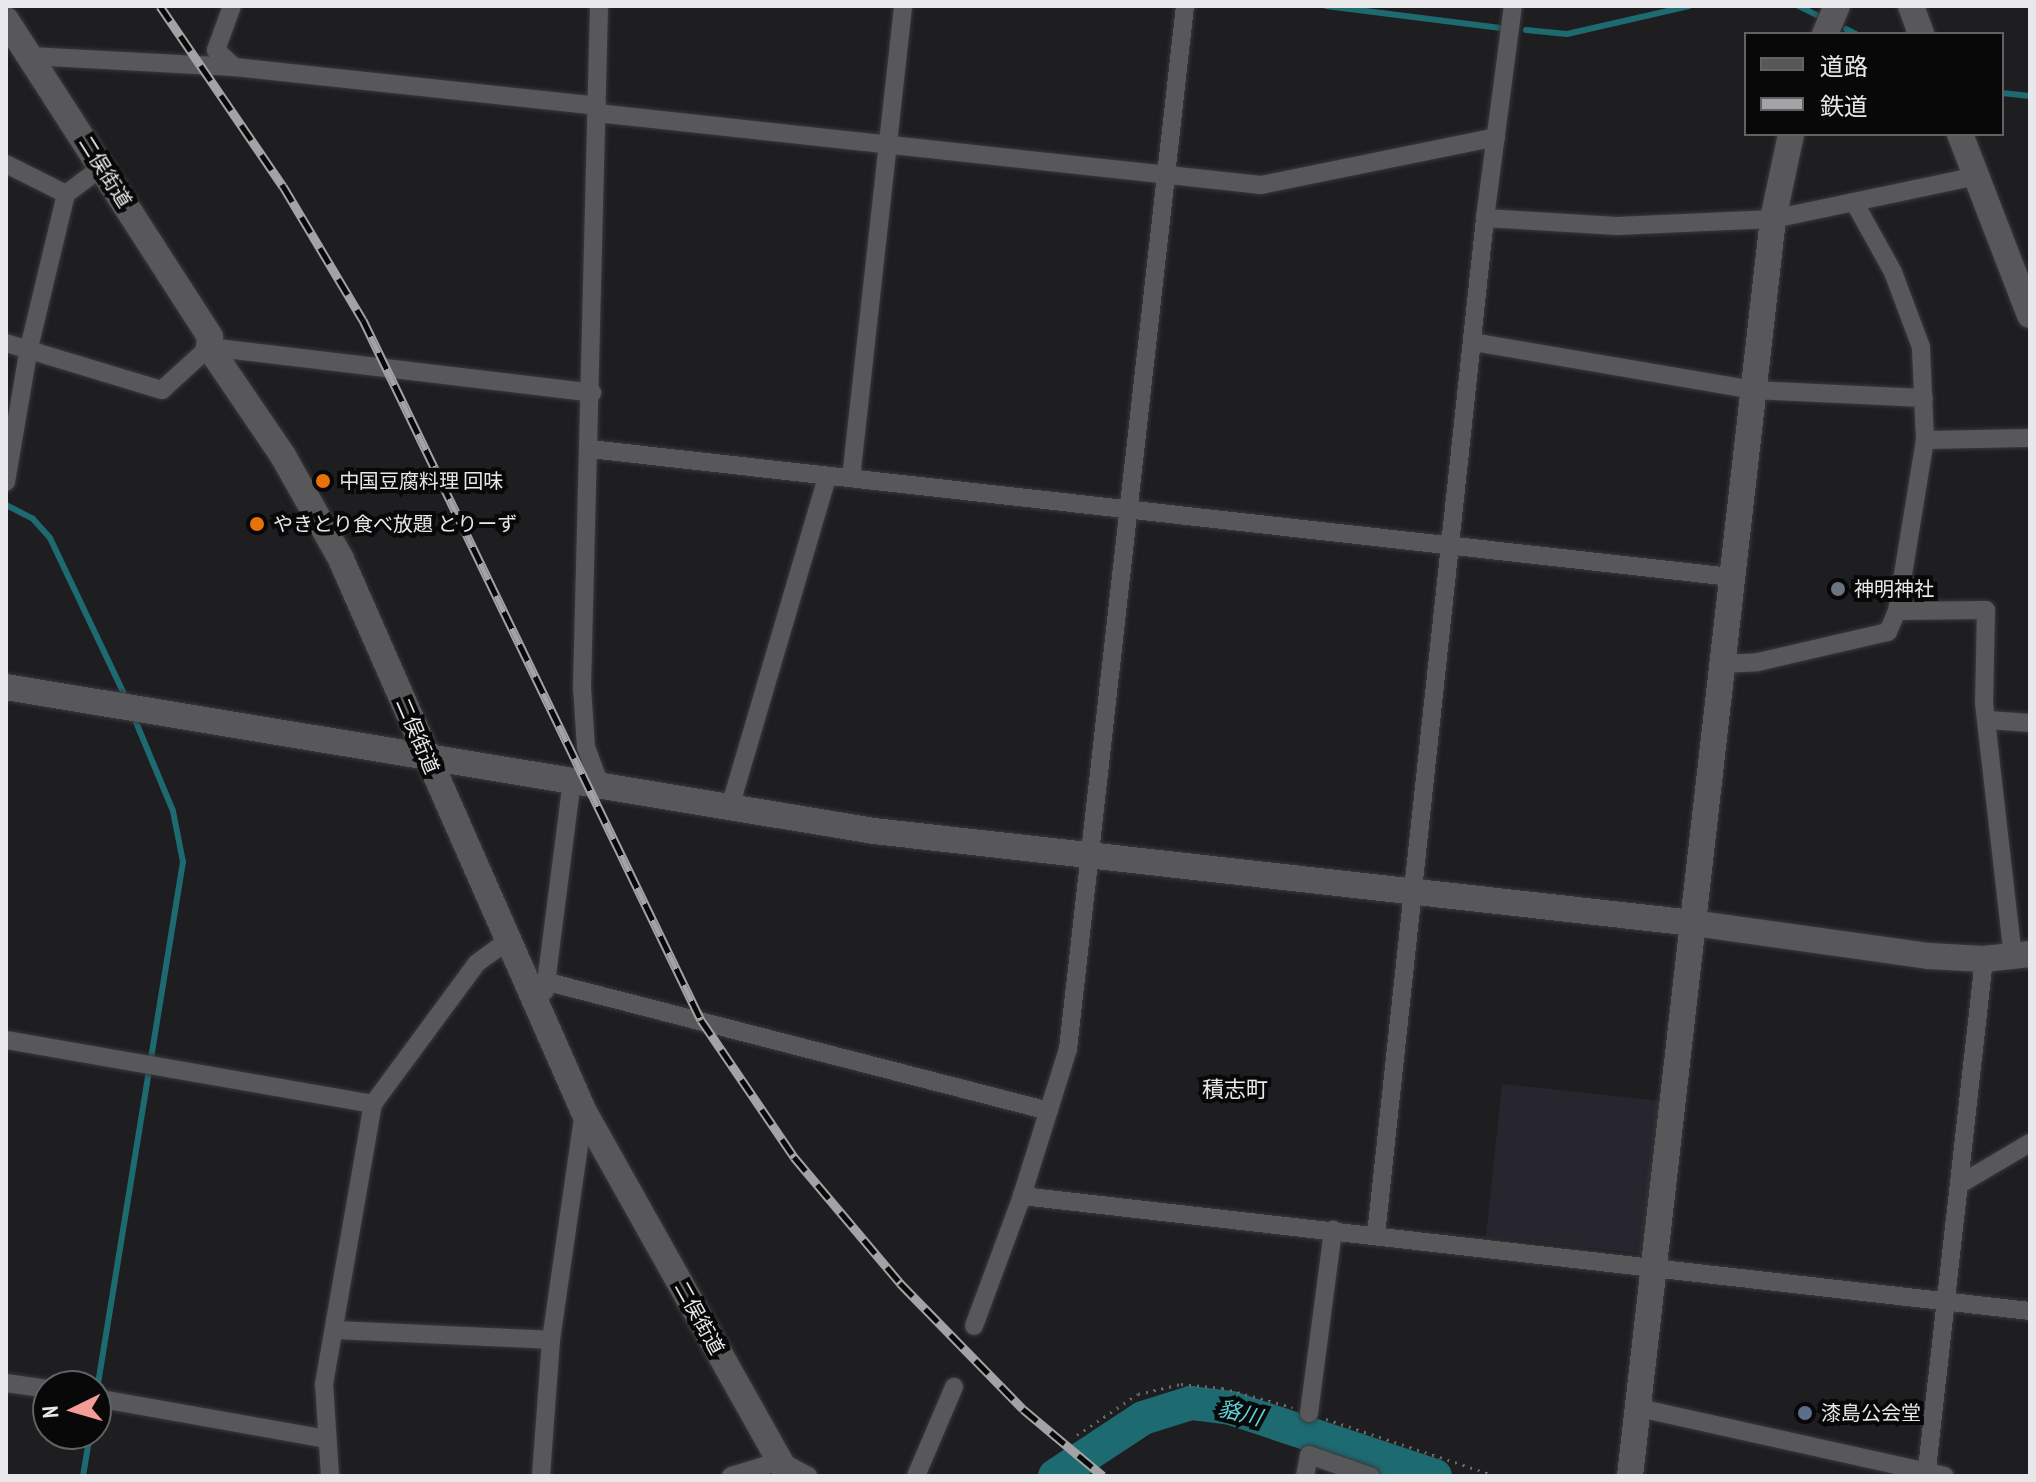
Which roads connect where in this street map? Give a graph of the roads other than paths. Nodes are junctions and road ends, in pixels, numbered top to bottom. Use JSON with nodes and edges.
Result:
{"nodes":[{"id":1,"x":232,"y":6,"type":"edge"},
{"id":2,"x":599,"y":6,"type":"edge"},
{"id":3,"x":903,"y":6,"type":"edge"},
{"id":4,"x":1185,"y":6,"type":"edge"},
{"id":5,"x":1513,"y":6,"type":"edge"},
{"id":6,"x":1837,"y":6,"type":"edge"},
{"id":7,"x":1911,"y":6,"type":"edge"},
{"id":8,"x":6,"y":20,"type":"edge"},
{"id":9,"x":1826,"y":32,"type":"edge"},
{"id":10,"x":1920,"y":32,"type":"edge"},
{"id":11,"x":30,"y":56,"type":"junction"},
{"id":12,"x":234,"y":67,"type":"junction"},
{"id":13,"x":597,"y":109,"type":"junction"},
{"id":14,"x":1791,"y":136,"type":"edge"},
{"id":15,"x":1961,"y":136,"type":"edge"},
{"id":16,"x":1496,"y":137,"type":"junction"},
{"id":17,"x":888,"y":144,"type":"junction"},
{"id":18,"x":6,"y":164,"type":"edge"},
{"id":19,"x":102,"y":167,"type":"junction"},
{"id":20,"x":1166,"y":175,"type":"junction"},
{"id":21,"x":1977,"y":176,"type":"junction"},
{"id":22,"x":66,"y":194,"type":"junction"},
{"id":23,"x":1854,"y":202,"type":"junction"},
{"id":24,"x":1485,"y":218,"type":"junction"},
{"id":25,"x":1773,"y":219,"type":"junction"},
{"id":26,"x":2020,"y":269,"type":"edge"},
{"id":27,"x":2030,"y":315,"type":"edge"},
{"id":28,"x":1473,"y":342,"type":"junction"},
{"id":29,"x":6,"y":343,"type":"edge"},
{"id":30,"x":209,"y":347,"type":"junction"},
{"id":31,"x":29,"y":348,"type":"junction"},
{"id":32,"x":1753,"y":390,"type":"junction"},
{"id":33,"x":592,"y":393,"type":"junction"},
{"id":34,"x":1924,"y":398,"type":"junction"},
{"id":35,"x":2030,"y":438,"type":"edge"},
{"id":36,"x":1925,"y":440,"type":"junction"},
{"id":37,"x":590,"y":449,"type":"junction"},
{"id":38,"x":827,"y":477,"type":"junction"},
{"id":39,"x":851,"y":478,"type":"junction"},
{"id":40,"x":6,"y":482,"type":"edge"},
{"id":41,"x":1129,"y":509,"type":"junction"},
{"id":42,"x":1449,"y":544,"type":"junction"},
{"id":43,"x":1732,"y":577,"type":"junction"},
{"id":44,"x":1897,"y":611,"type":"junction"},
{"id":45,"x":1723,"y":664,"type":"junction"},
{"id":46,"x":6,"y":687,"type":"edge"},
{"id":47,"x":1989,"y":720,"type":"junction"},
{"id":48,"x":2030,"y":723,"type":"edge"},
{"id":49,"x":425,"y":754,"type":"junction"},
{"id":50,"x":572,"y":780,"type":"junction"},
{"id":51,"x":600,"y":785,"type":"junction"},
{"id":52,"x":730,"y":807,"type":"junction"},
{"id":53,"x":1090,"y":854,"type":"junction"},
{"id":54,"x":1415,"y":892,"type":"junction"},
{"id":55,"x":1693,"y":923,"type":"junction"},
{"id":56,"x":506,"y":942,"type":"junction"},
{"id":57,"x":2022,"y":956,"type":"edge"},
{"id":58,"x":1984,"y":959,"type":"junction"},
{"id":59,"x":548,"y":982,"type":"junction"},
{"id":60,"x":540,"y":1009,"type":"junction"},
{"id":61,"x":6,"y":1040,"type":"edge"},
{"id":62,"x":373,"y":1104,"type":"junction"},
{"id":63,"x":1049,"y":1111,"type":"junction"},
{"id":64,"x":584,"y":1112,"type":"junction"},
{"id":65,"x":2030,"y":1143,"type":"edge"},
{"id":66,"x":1962,"y":1183,"type":"junction"},
{"id":67,"x":1022,"y":1196,"type":"junction"},
{"id":68,"x":1333,"y":1230,"type":"junction"},
{"id":69,"x":1376,"y":1235,"type":"junction"},
{"id":70,"x":1654,"y":1264,"type":"junction"},
{"id":71,"x":1947,"y":1300,"type":"junction"},
{"id":72,"x":2030,"y":1311,"type":"edge"},
{"id":73,"x":974,"y":1326,"type":"dead end"},
{"id":74,"x":334,"y":1330,"type":"junction"},
{"id":75,"x":551,"y":1340,"type":"junction"},
{"id":76,"x":6,"y":1383,"type":"edge"},
{"id":77,"x":32,"y":1387,"type":"edge"},
{"id":78,"x":954,"y":1387,"type":"dead end"},
{"id":79,"x":112,"y":1401,"type":"edge"},
{"id":80,"x":1639,"y":1408,"type":"junction"},
{"id":81,"x":1309,"y":1413,"type":"road end"},
{"id":82,"x":327,"y":1439,"type":"junction"},
{"id":83,"x":784,"y":1468,"type":"edge"},
{"id":84,"x":1927,"y":1469,"type":"junction"},
{"id":85,"x":330,"y":1476,"type":"edge"},
{"id":86,"x":541,"y":1476,"type":"edge"},
{"id":87,"x":731,"y":1476,"type":"edge"},
{"id":88,"x":808,"y":1476,"type":"edge"},
{"id":89,"x":916,"y":1476,"type":"edge"},
{"id":90,"x":1305,"y":1476,"type":"edge"},
{"id":91,"x":1370,"y":1476,"type":"edge"},
{"id":92,"x":1630,"y":1476,"type":"edge"},
{"id":93,"x":1945,"y":1476,"type":"edge"}],
"edges":[{"from":1,"to":12,"type":"street"},
{"from":2,"to":13,"type":"street"},
{"from":3,"to":17,"type":"street"},
{"from":4,"to":20,"type":"street"},
{"from":5,"to":16,"type":"street"},
{"from":6,"to":9,"type":"street"},
{"from":7,"to":10,"type":"street"},
{"from":8,"to":11,"type":"street","name":"二俣街道"},
{"from":11,"to":12,"type":"street"},
{"from":11,"to":19,"type":"street","name":"二俣街道"},
{"from":12,"to":13,"type":"street"},
{"from":13,"to":17,"type":"street"},
{"from":13,"to":33,"type":"street"},
{"from":14,"to":25,"type":"street"},
{"from":15,"to":21,"type":"street"},
{"from":16,"to":20,"type":"street"},
{"from":16,"to":24,"type":"street"},
{"from":17,"to":20,"type":"street"},
{"from":17,"to":39,"type":"street"},
{"from":18,"to":22,"type":"street"},
{"from":19,"to":22,"type":"street"},
{"from":19,"to":30,"type":"street","name":"二俣街道"},
{"from":20,"to":41,"type":"street"},
{"from":21,"to":23,"type":"street"},
{"from":21,"to":26,"type":"street"},
{"from":22,"to":31,"type":"street"},
{"from":23,"to":25,"type":"street"},
{"from":23,"to":34,"type":"street"},
{"from":24,"to":25,"type":"street"},
{"from":24,"to":28,"type":"street"},
{"from":25,"to":32,"type":"street"},
{"from":26,"to":27,"type":"street"},
{"from":28,"to":32,"type":"street"},
{"from":28,"to":42,"type":"street"},
{"from":29,"to":31,"type":"street"},
{"from":30,"to":31,"type":"street"},
{"from":30,"to":33,"type":"street"},
{"from":30,"to":49,"type":"street","name":"二俣街道"},
{"from":31,"to":40,"type":"street"},
{"from":32,"to":34,"type":"street"},
{"from":32,"to":43,"type":"street"},
{"from":33,"to":37,"type":"street"},
{"from":34,"to":36,"type":"street"},
{"from":35,"to":36,"type":"street"},
{"from":36,"to":44,"type":"street"},
{"from":37,"to":38,"type":"street"},
{"from":37,"to":51,"type":"street"},
{"from":38,"to":39,"type":"street"},
{"from":38,"to":52,"type":"street"},
{"from":39,"to":41,"type":"street"},
{"from":41,"to":42,"type":"street"},
{"from":41,"to":53,"type":"street"},
{"from":42,"to":43,"type":"street"},
{"from":42,"to":54,"type":"street"},
{"from":43,"to":45,"type":"street"},
{"from":44,"to":45,"type":"street"},
{"from":44,"to":47,"type":"street"},
{"from":45,"to":55,"type":"street"},
{"from":46,"to":49,"type":"street"},
{"from":47,"to":48,"type":"street"},
{"from":47,"to":57,"type":"street"},
{"from":49,"to":50,"type":"street"},
{"from":49,"to":56,"type":"street","name":"二俣街道"},
{"from":50,"to":51,"type":"street"},
{"from":50,"to":59,"type":"street"},
{"from":51,"to":52,"type":"street"},
{"from":52,"to":53,"type":"street"},
{"from":53,"to":54,"type":"street"},
{"from":53,"to":63,"type":"street"},
{"from":54,"to":55,"type":"street"},
{"from":54,"to":69,"type":"street"},
{"from":55,"to":58,"type":"street"},
{"from":55,"to":70,"type":"street"},
{"from":56,"to":60,"type":"street","name":"二俣街道"},
{"from":56,"to":62,"type":"street"},
{"from":57,"to":58,"type":"street"},
{"from":58,"to":66,"type":"street"},
{"from":59,"to":60,"type":"street"},
{"from":59,"to":63,"type":"street"},
{"from":60,"to":64,"type":"street","name":"二俣街道"},
{"from":61,"to":62,"type":"street"},
{"from":62,"to":74,"type":"street"},
{"from":63,"to":67,"type":"street"},
{"from":64,"to":75,"type":"street"},
{"from":64,"to":83,"type":"street","name":"二俣街道"},
{"from":65,"to":66,"type":"street"},
{"from":66,"to":71,"type":"street"},
{"from":67,"to":68,"type":"street"},
{"from":67,"to":73,"type":"street"},
{"from":68,"to":69,"type":"street"},
{"from":68,"to":81,"type":"street"},
{"from":69,"to":70,"type":"street"},
{"from":70,"to":71,"type":"street"},
{"from":70,"to":80,"type":"street"},
{"from":71,"to":72,"type":"street"},
{"from":71,"to":84,"type":"street"},
{"from":74,"to":75,"type":"street"},
{"from":74,"to":82,"type":"street"},
{"from":75,"to":86,"type":"street"},
{"from":76,"to":77,"type":"street"},
{"from":78,"to":89,"type":"street"},
{"from":79,"to":82,"type":"street"},
{"from":80,"to":84,"type":"street"},
{"from":80,"to":92,"type":"street"},
{"from":82,"to":85,"type":"street"},
{"from":83,"to":87,"type":"street"},
{"from":83,"to":88,"type":"street"},
{"from":84,"to":93,"type":"street"},
{"from":90,"to":91,"type":"street"}]}
